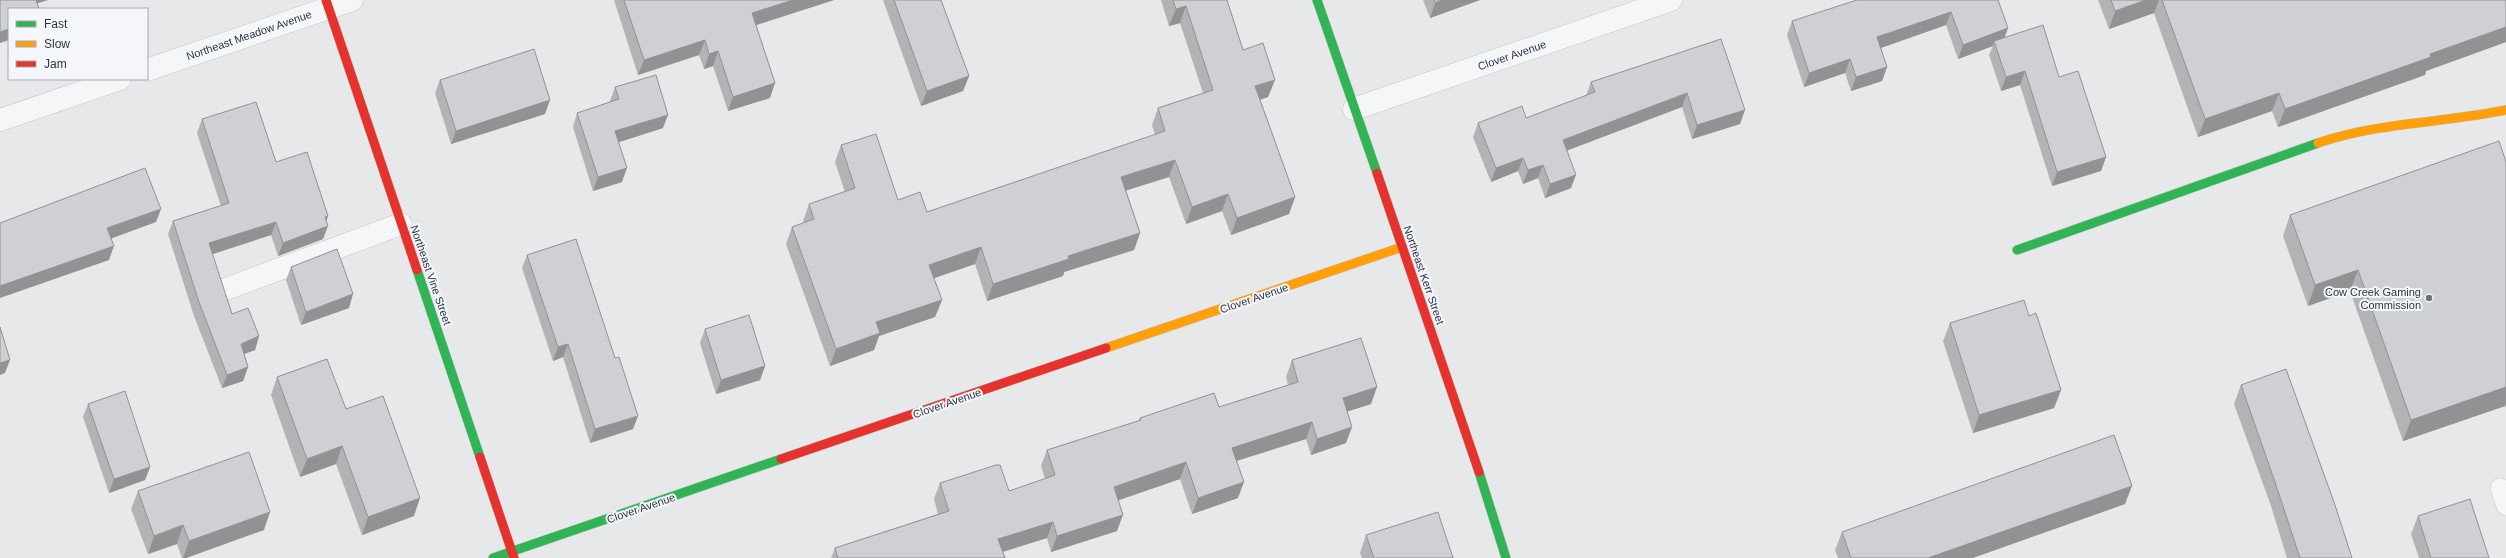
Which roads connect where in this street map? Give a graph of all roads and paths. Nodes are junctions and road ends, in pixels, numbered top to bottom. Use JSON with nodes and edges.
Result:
{"nodes":[{"id":1,"x":352,"y":0,"type":"edge"},
{"id":2,"x":1316,"y":0,"type":"edge"},
{"id":3,"x":1671,"y":0,"type":"edge"},
{"id":4,"x":327,"y":4,"type":"edge"},
{"id":5,"x":148,"y":70,"type":"edge"},
{"id":6,"x":117,"y":80,"type":"edge"},
{"id":7,"x":1354,"y":109,"type":"junction"},
{"id":8,"x":2506,"y":110,"type":"edge"},
{"id":9,"x":0,"y":120,"type":"edge"},
{"id":10,"x":401,"y":224,"type":"junction"},
{"id":11,"x":1402,"y":247,"type":"junction"},
{"id":12,"x":2017,"y":250,"type":"dead end"},
{"id":13,"x":226,"y":289,"type":"edge"},
{"id":14,"x":2500,"y":488,"type":"dead end"},
{"id":15,"x":2506,"y":506,"type":"edge"},
{"id":16,"x":513,"y":555,"type":"edge"},
{"id":17,"x":493,"y":558,"type":"edge"},
{"id":18,"x":1506,"y":558,"type":"edge"}],
"edges":[{"from":1,"to":4,"type":"street","name":"Northeast Meadow Avenue"},
{"from":2,"to":7,"type":"street","name":"Northeast Kerr Street"},
{"from":3,"to":7,"type":"street","name":"Clover Avenue"},
{"from":4,"to":5,"type":"street","name":"Northeast Meadow Avenue"},
{"from":4,"to":10,"type":"street","name":"Northeast Vine Street"},
{"from":6,"to":9,"type":"street"},
{"from":7,"to":11,"type":"street","name":"Northeast Kerr Street"},
{"from":8,"to":12,"type":"street"},
{"from":10,"to":13,"type":"street"},
{"from":10,"to":16,"type":"street","name":"Northeast Vine Street"},
{"from":11,"to":16,"type":"street","name":"Clover Avenue"},
{"from":11,"to":18,"type":"street","name":"Northeast Kerr Street"},
{"from":14,"to":15,"type":"lane"},
{"from":16,"to":17,"type":"street","name":"Clover Avenue"}]}
